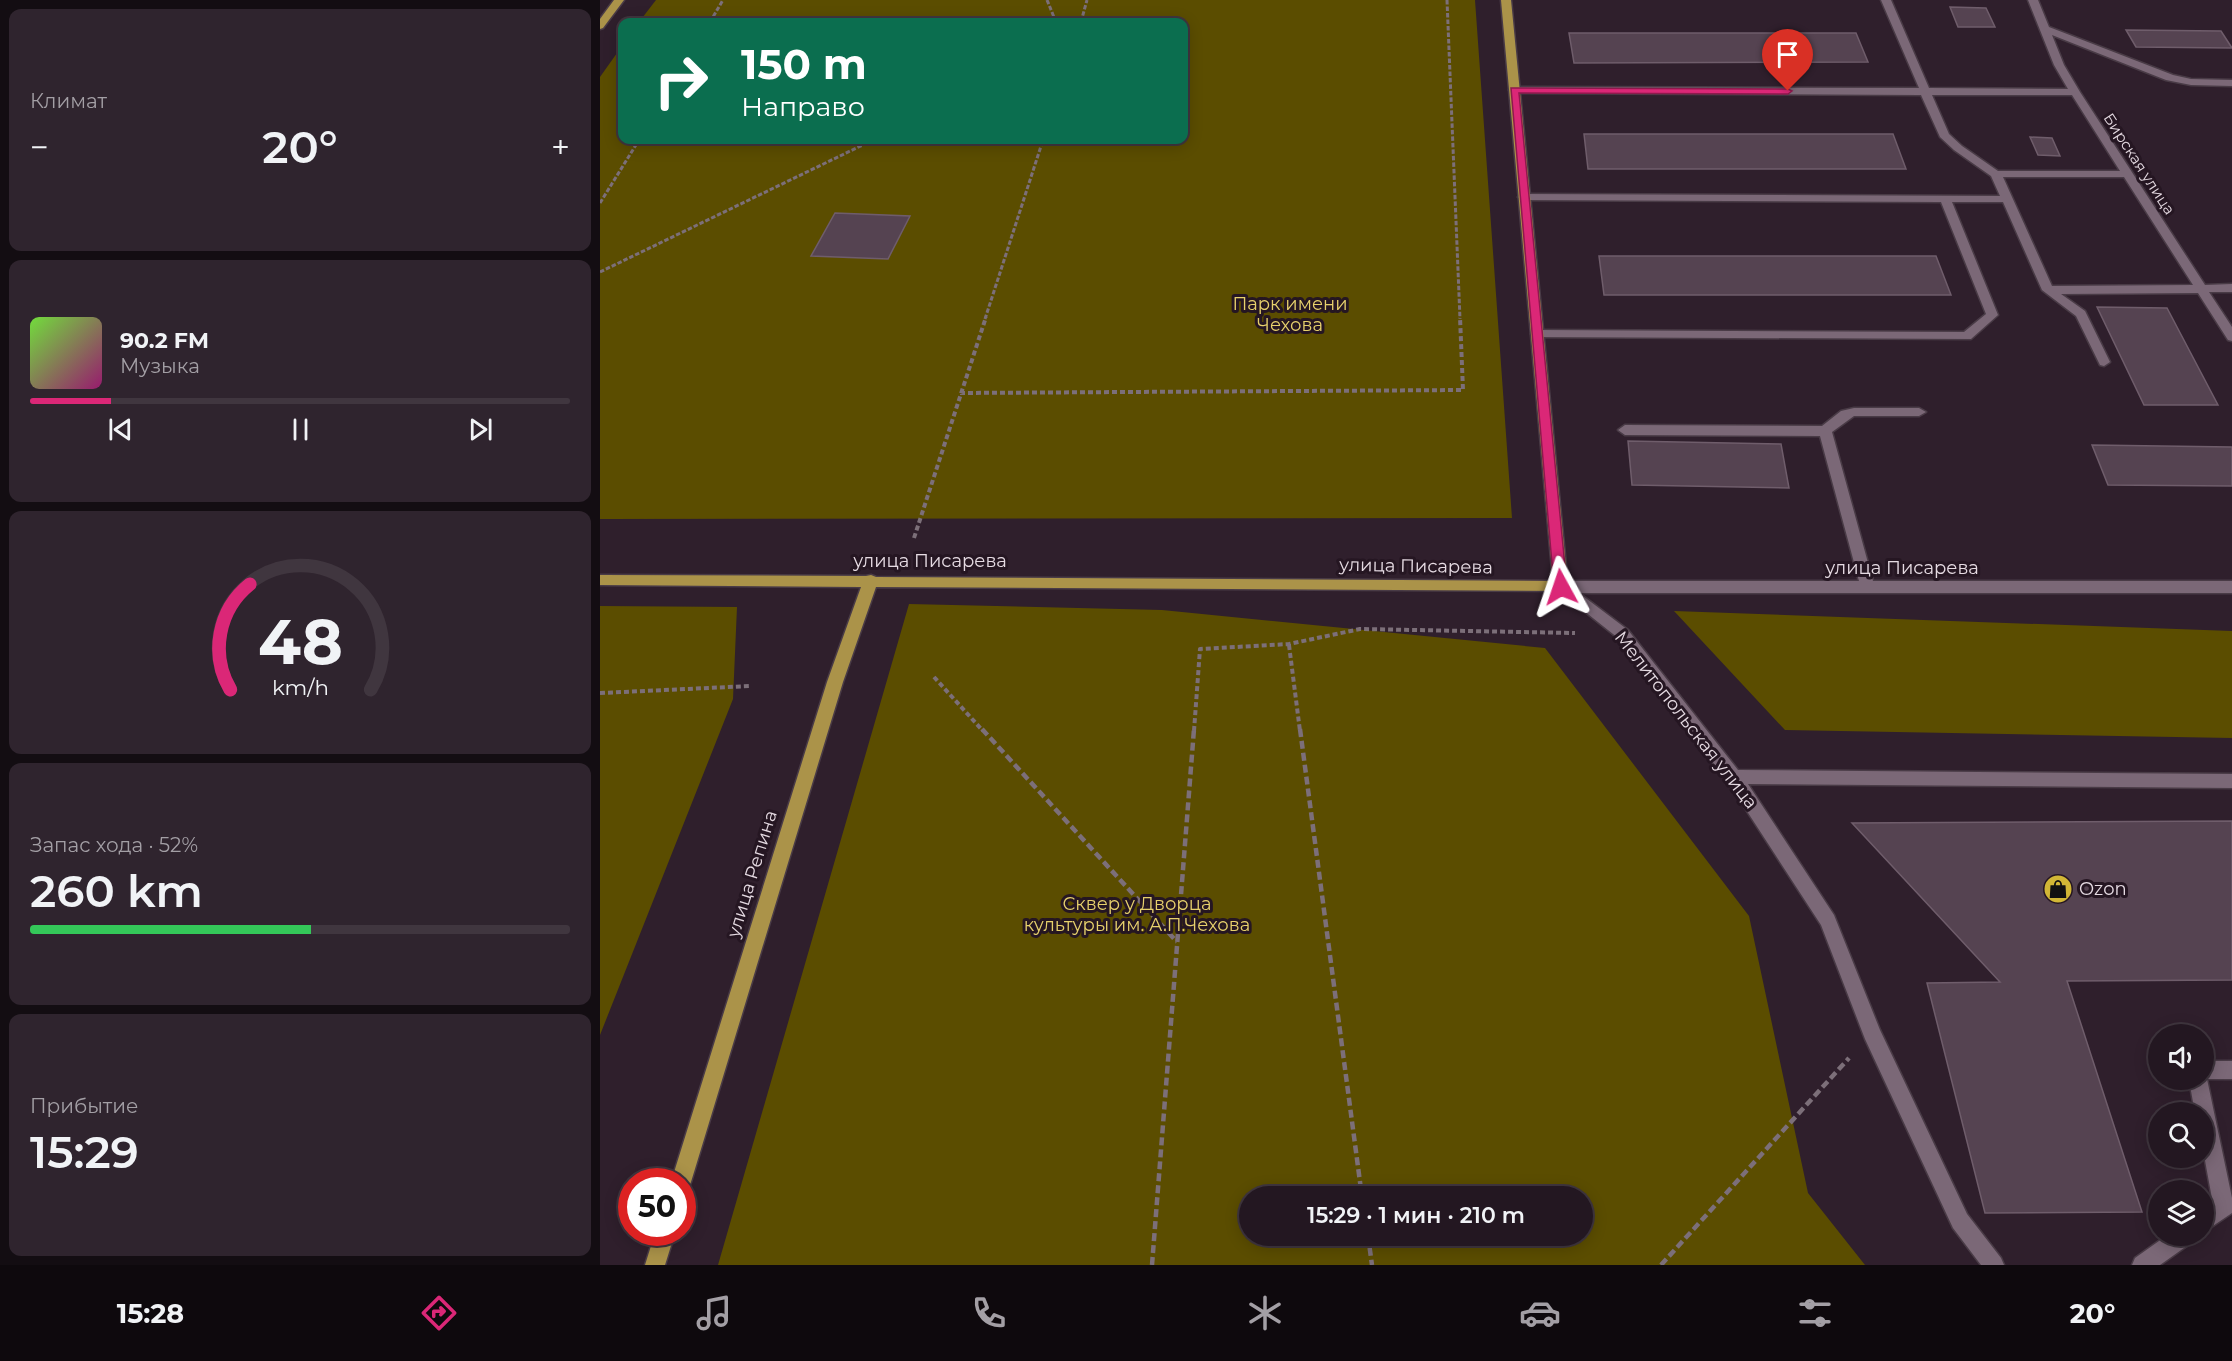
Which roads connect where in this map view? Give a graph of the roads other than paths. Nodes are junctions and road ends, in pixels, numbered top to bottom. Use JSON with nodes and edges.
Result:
{"nodes":[{"id":1,"x":619,"y":0,"type":"edge"},
{"id":2,"x":1506,"y":0,"type":"edge"},
{"id":3,"x":1886,"y":0,"type":"edge"},
{"id":4,"x":2033,"y":0,"type":"edge"},
{"id":5,"x":600,"y":26,"type":"edge"},
{"id":6,"x":2043,"y":28,"type":"junction"},
{"id":7,"x":2232,"y":83,"type":"edge"},
{"id":8,"x":1514,"y":90,"type":"junction"},
{"id":9,"x":1924,"y":92,"type":"junction"},
{"id":10,"x":2075,"y":92,"type":"junction"},
{"id":11,"x":1996,"y":174,"type":"junction"},
{"id":12,"x":2128,"y":174,"type":"junction"},
{"id":13,"x":1524,"y":197,"type":"junction"},
{"id":14,"x":1945,"y":199,"type":"junction"},
{"id":15,"x":2007,"y":199,"type":"junction"},
{"id":16,"x":2201,"y":287,"type":"junction"},
{"id":17,"x":2232,"y":288,"type":"edge"},
{"id":18,"x":2048,"y":290,"type":"junction"},
{"id":19,"x":1537,"y":334,"type":"junction"},
{"id":20,"x":2232,"y":337,"type":"edge"},
{"id":21,"x":2104,"y":362,"type":"dead end"},
{"id":22,"x":1919,"y":412,"type":"dead end"},
{"id":23,"x":1626,"y":430,"type":"dead end"},
{"id":24,"x":1825,"y":431,"type":"junction"},
{"id":25,"x":600,"y":580,"type":"edge"},
{"id":26,"x":871,"y":580,"type":"junction"},
{"id":27,"x":1561,"y":587,"type":"junction"},
{"id":28,"x":2232,"y":587,"type":"edge"},
{"id":29,"x":1868,"y":588,"type":"junction"},
{"id":30,"x":1734,"y":777,"type":"junction"},
{"id":31,"x":2232,"y":782,"type":"edge"},
{"id":32,"x":2214,"y":1070,"type":"edge"},
{"id":33,"x":2232,"y":1070,"type":"edge"},
{"id":34,"x":2200,"y":1090,"type":"edge"},
{"id":35,"x":685,"y":1168,"type":"edge"},
{"id":36,"x":2214,"y":1215,"type":"edge"},
{"id":37,"x":661,"y":1246,"type":"edge"},
{"id":38,"x":2170,"y":1246,"type":"edge"},
{"id":39,"x":655,"y":1265,"type":"edge"},
{"id":40,"x":1994,"y":1265,"type":"edge"},
{"id":41,"x":2142,"y":1265,"type":"edge"}],
"edges":[{"from":1,"to":5,"type":"main road"},
{"from":2,"to":8,"type":"main road"},
{"from":3,"to":9,"type":"street"},
{"from":4,"to":6,"type":"street","name":"Бирская улица"},
{"from":6,"to":7,"type":"street"},
{"from":6,"to":10,"type":"street","name":"Бирская улица"},
{"from":8,"to":9,"type":"street"},
{"from":8,"to":13,"type":"main road"},
{"from":9,"to":10,"type":"street"},
{"from":9,"to":11,"type":"street"},
{"from":10,"to":12,"type":"street","name":"Бирская улица"},
{"from":11,"to":12,"type":"street"},
{"from":11,"to":15,"type":"street"},
{"from":12,"to":16,"type":"street","name":"Бирская улица"},
{"from":13,"to":14,"type":"street"},
{"from":13,"to":19,"type":"main road"},
{"from":14,"to":15,"type":"street"},
{"from":14,"to":19,"type":"street"},
{"from":15,"to":18,"type":"street"},
{"from":16,"to":17,"type":"street"},
{"from":16,"to":18,"type":"street"},
{"from":16,"to":20,"type":"street","name":"Бирская улица"},
{"from":18,"to":21,"type":"street"},
{"from":19,"to":27,"type":"main road"},
{"from":22,"to":24,"type":"street"},
{"from":23,"to":24,"type":"street"},
{"from":24,"to":29,"type":"street"},
{"from":25,"to":26,"type":"main road","name":"улица Писарева"},
{"from":26,"to":27,"type":"main road","name":"улица Писарева"},
{"from":26,"to":35,"type":"main road","name":"улица Репина"},
{"from":27,"to":29,"type":"street","name":"улица Писарева"},
{"from":27,"to":30,"type":"street","name":"Мелитопольская улица"},
{"from":28,"to":29,"type":"street","name":"улица Писарева"},
{"from":30,"to":31,"type":"street"},
{"from":30,"to":40,"type":"street","name":"Мелитопольская улица"},
{"from":32,"to":33,"type":"street"},
{"from":34,"to":36,"type":"street"},
{"from":37,"to":39,"type":"main road"},
{"from":38,"to":41,"type":"street"}]}
